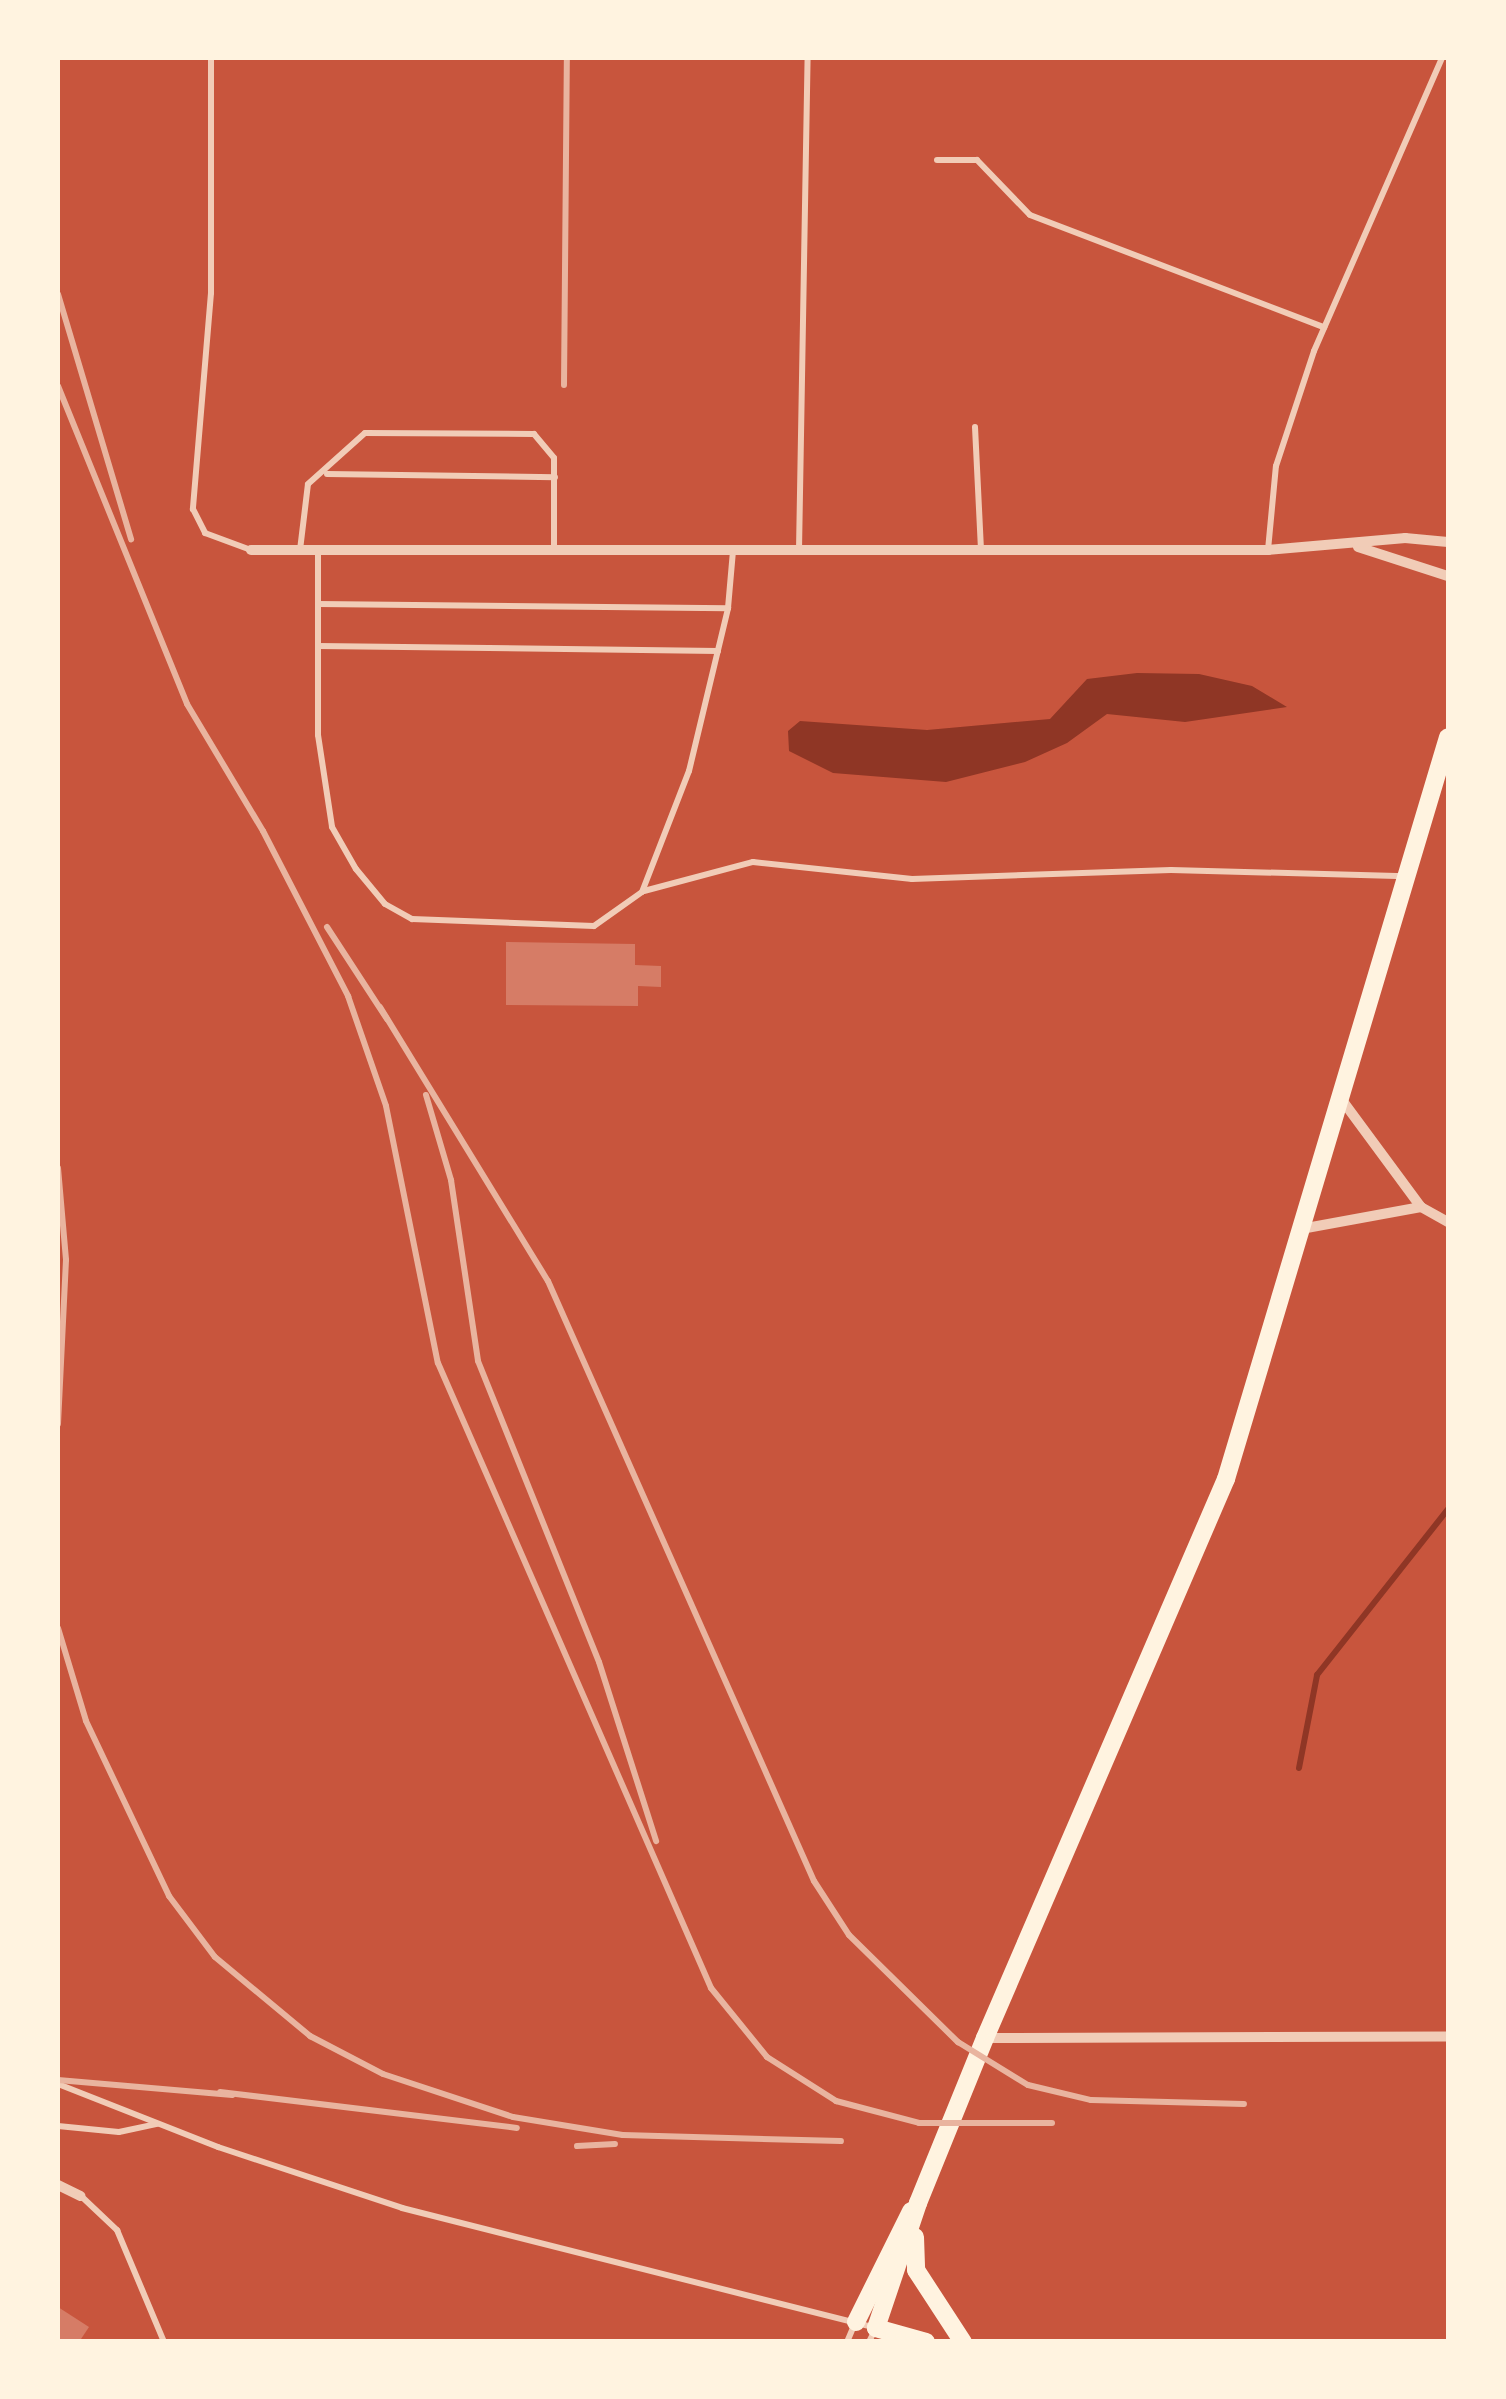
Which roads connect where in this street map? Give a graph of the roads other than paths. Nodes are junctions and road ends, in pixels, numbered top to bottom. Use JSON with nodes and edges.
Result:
{"nodes":[{"id":1,"x":211,"y":58,"type":"edge"},
{"id":2,"x":808,"y":58,"type":"edge"},
{"id":3,"x":1442,"y":58,"type":"edge"},
{"id":4,"x":936,"y":160,"type":"dead end"},
{"id":5,"x":1324,"y":327,"type":"junction"},
{"id":6,"x":974,"y":427,"type":"dead end"},
{"id":7,"x":325,"y":474,"type":"junction"},
{"id":8,"x":555,"y":477,"type":"junction"},
{"id":9,"x":1448,"y":542,"type":"edge"},
{"id":10,"x":1357,"y":547,"type":"junction"},
{"id":11,"x":252,"y":550,"type":"joint"},
{"id":12,"x":300,"y":550,"type":"junction"},
{"id":13,"x":318,"y":550,"type":"junction"},
{"id":14,"x":554,"y":550,"type":"junction"},
{"id":15,"x":733,"y":550,"type":"junction"},
{"id":16,"x":799,"y":550,"type":"junction"},
{"id":17,"x":981,"y":550,"type":"junction"},
{"id":18,"x":1268,"y":550,"type":"junction"},
{"id":19,"x":1448,"y":576,"type":"edge"},
{"id":20,"x":318,"y":604,"type":"junction"},
{"id":21,"x":728,"y":608,"type":"junction"},
{"id":22,"x":318,"y":646,"type":"junction"},
{"id":23,"x":718,"y":650,"type":"junction"},
{"id":24,"x":1448,"y":736,"type":"edge"},
{"id":25,"x":1408,"y":876,"type":"junction"},
{"id":26,"x":642,"y":892,"type":"junction"},
{"id":27,"x":1342,"y":1100,"type":"junction"},
{"id":28,"x":1421,"y":1207,"type":"junction"},
{"id":29,"x":1448,"y":1222,"type":"edge"},
{"id":30,"x":1301,"y":1229,"type":"junction"},
{"id":31,"x":1448,"y":2036,"type":"edge"},
{"id":32,"x":985,"y":2038,"type":"junction"},
{"id":33,"x":58,"y":2084,"type":"edge"},
{"id":34,"x":158,"y":2124,"type":"junction"},
{"id":35,"x":58,"y":2126,"type":"edge"},
{"id":36,"x":58,"y":2184,"type":"edge"},
{"id":37,"x":81,"y":2196,"type":"joint"},
{"id":38,"x":918,"y":2202,"type":"junction"},
{"id":39,"x":914,"y":2224,"type":"junction"},
{"id":40,"x":856,"y":2322,"type":"junction"},
{"id":41,"x":873,"y":2334,"type":"edge"},
{"id":42,"x":164,"y":2342,"type":"edge"},
{"id":43,"x":847,"y":2342,"type":"edge"},
{"id":44,"x":926,"y":2342,"type":"edge"},
{"id":45,"x":964,"y":2342,"type":"edge"}],
"edges":[{"from":1,"to":11,"type":"lane"},
{"from":2,"to":16,"type":"lane"},
{"from":3,"to":5,"type":"lane"},
{"from":4,"to":5,"type":"lane"},
{"from":5,"to":18,"type":"lane"},
{"from":6,"to":17,"type":"lane"},
{"from":7,"to":8,"type":"lane"},
{"from":7,"to":8,"type":"lane"},
{"from":7,"to":12,"type":"lane"},
{"from":8,"to":14,"type":"lane"},
{"from":9,"to":10,"type":"street"},
{"from":10,"to":18,"type":"street"},
{"from":10,"to":19,"type":"street"},
{"from":11,"to":12,"type":"street"},
{"from":12,"to":13,"type":"street"},
{"from":13,"to":14,"type":"street"},
{"from":13,"to":20,"type":"lane"},
{"from":14,"to":15,"type":"street"},
{"from":15,"to":16,"type":"street"},
{"from":15,"to":21,"type":"lane"},
{"from":16,"to":17,"type":"street"},
{"from":17,"to":18,"type":"street"},
{"from":20,"to":21,"type":"lane"},
{"from":20,"to":22,"type":"lane"},
{"from":21,"to":23,"type":"lane"},
{"from":22,"to":23,"type":"lane"},
{"from":22,"to":26,"type":"lane"},
{"from":23,"to":26,"type":"lane"},
{"from":24,"to":25,"type":"main road"},
{"from":25,"to":26,"type":"lane"},
{"from":25,"to":27,"type":"main road"},
{"from":27,"to":28,"type":"street"},
{"from":27,"to":30,"type":"main road"},
{"from":28,"to":29,"type":"street"},
{"from":28,"to":30,"type":"street"},
{"from":30,"to":32,"type":"main road"},
{"from":31,"to":32,"type":"street"},
{"from":32,"to":38,"type":"main road"},
{"from":33,"to":34,"type":"lane"},
{"from":34,"to":35,"type":"lane"},
{"from":34,"to":40,"type":"lane"},
{"from":36,"to":37,"type":"street"},
{"from":37,"to":42,"type":"lane"},
{"from":38,"to":39,"type":"main road"},
{"from":38,"to":40,"type":"main road"},
{"from":39,"to":41,"type":"main road"},
{"from":39,"to":45,"type":"main road"},
{"from":40,"to":41,"type":"lane"},
{"from":40,"to":43,"type":"lane"},
{"from":41,"to":44,"type":"main road"}]}
